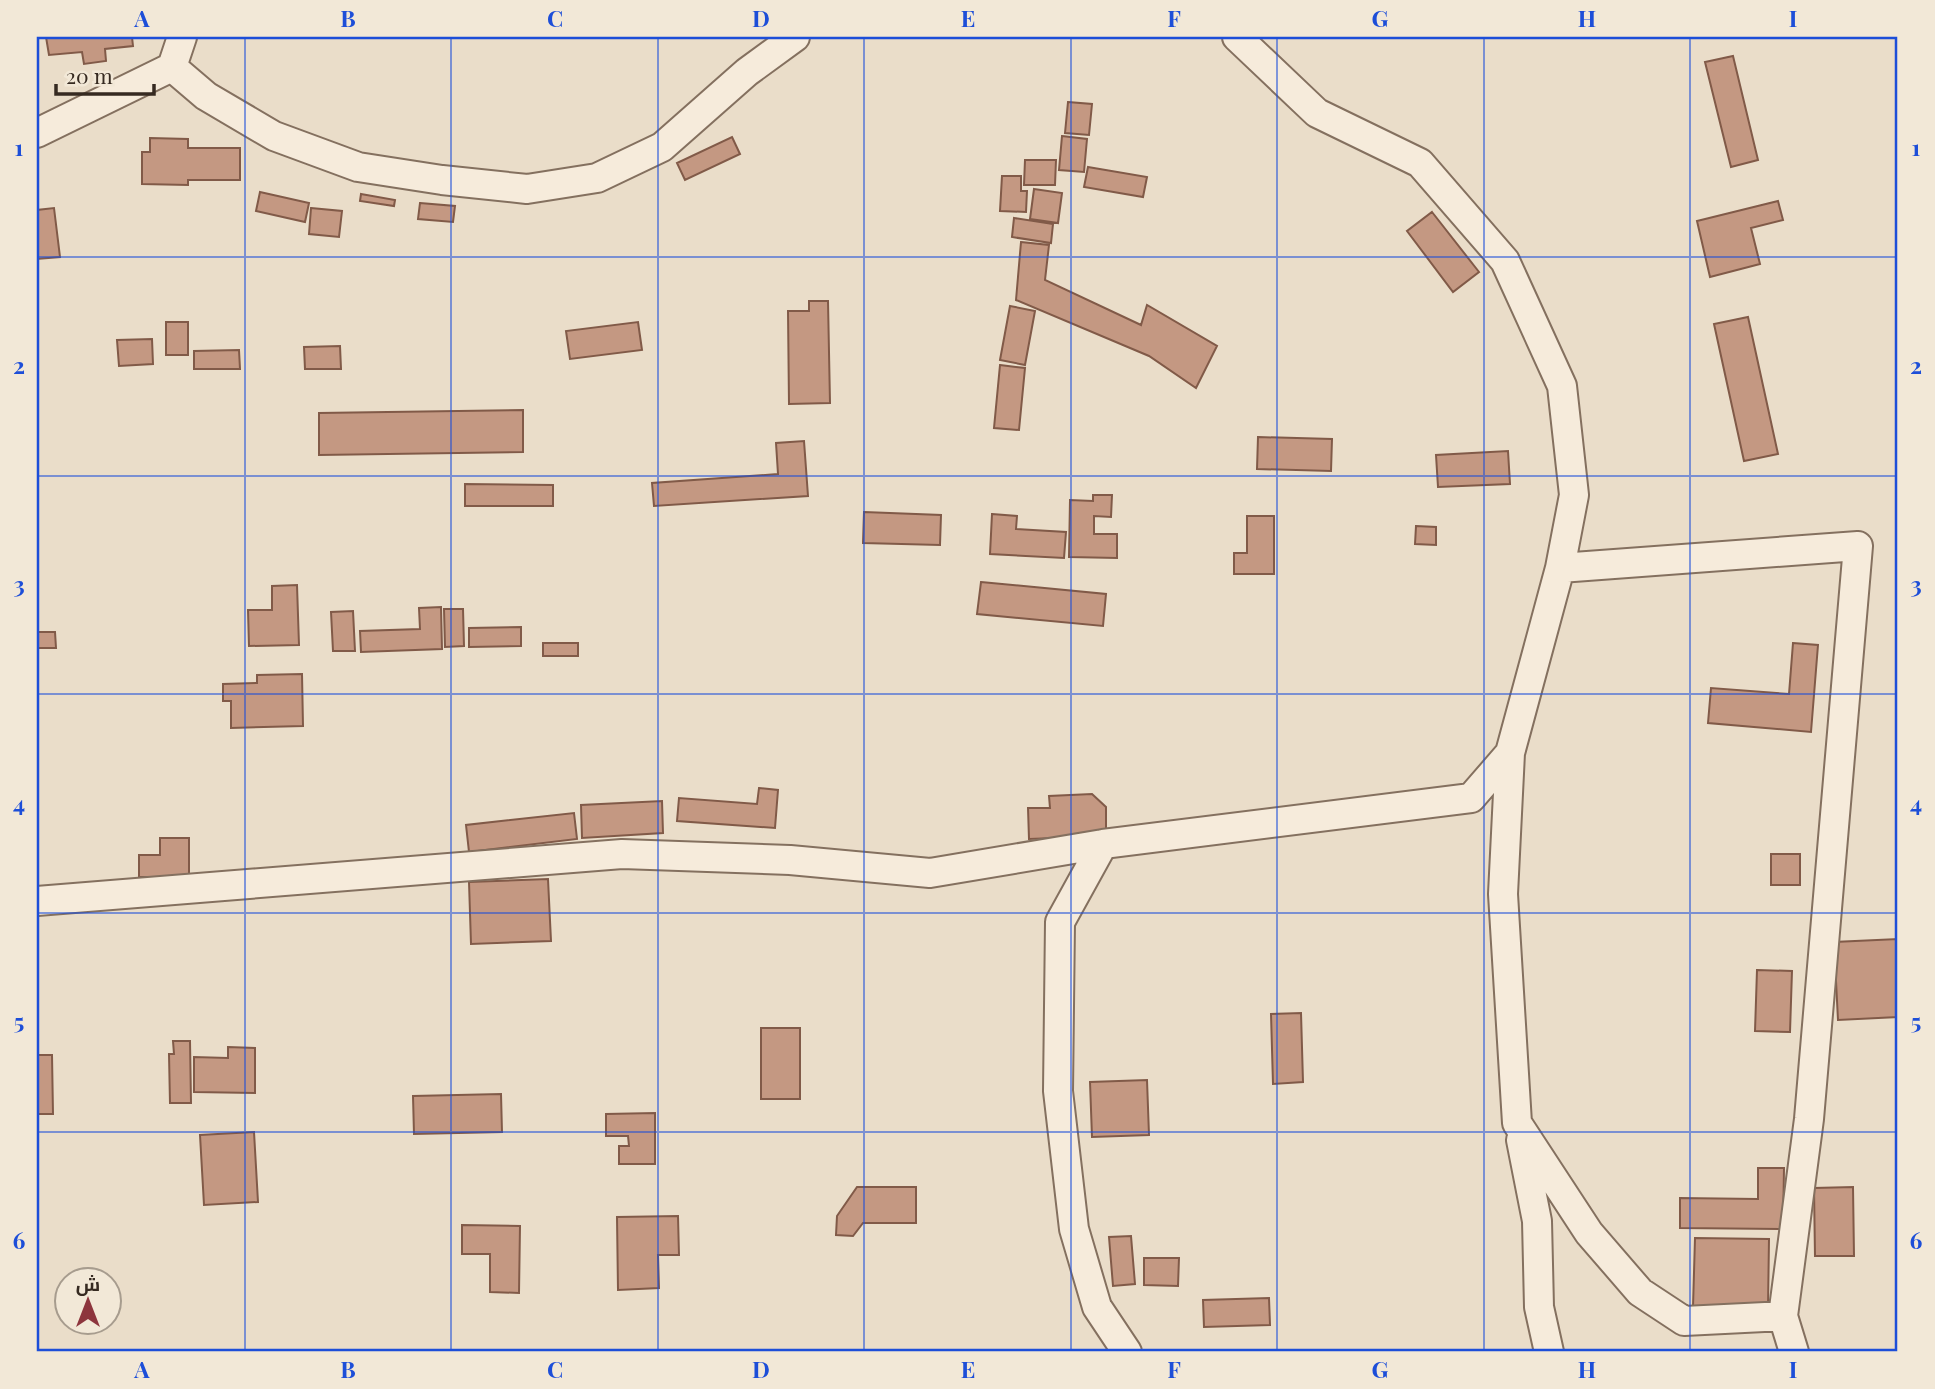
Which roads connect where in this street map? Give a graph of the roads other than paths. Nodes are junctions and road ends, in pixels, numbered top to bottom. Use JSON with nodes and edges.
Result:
{"nodes":[{"id":1,"x":182,"y":37,"type":"edge"},
{"id":2,"x":795,"y":37,"type":"edge"},
{"id":3,"x":1237,"y":37,"type":"edge"},
{"id":4,"x":172,"y":67,"type":"junction"},
{"id":5,"x":65,"y":119,"type":"junction"},
{"id":6,"x":37,"y":120,"type":"edge"},
{"id":7,"x":37,"y":133,"type":"edge"},
{"id":8,"x":1560,"y":568,"type":"junction"},
{"id":9,"x":1510,"y":753,"type":"junction"},
{"id":10,"x":1103,"y":844,"type":"junction"},
{"id":11,"x":37,"y":901,"type":"edge"},
{"id":12,"x":1517,"y":1124,"type":"junction"},
{"id":13,"x":1783,"y":1316,"type":"junction"},
{"id":14,"x":1127,"y":1352,"type":"edge"},
{"id":15,"x":1549,"y":1352,"type":"edge"},
{"id":16,"x":1794,"y":1352,"type":"edge"}],
"edges":[{"from":1,"to":4,"type":"street"},
{"from":2,"to":4,"type":"street"},
{"from":3,"to":8,"type":"street"},
{"from":4,"to":5,"type":"street"},
{"from":5,"to":6,"type":"street"},
{"from":5,"to":7,"type":"street"},
{"from":8,"to":9,"type":"street"},
{"from":8,"to":13,"type":"street"},
{"from":9,"to":10,"type":"street"},
{"from":9,"to":12,"type":"street"},
{"from":10,"to":11,"type":"street"},
{"from":10,"to":14,"type":"street"},
{"from":12,"to":13,"type":"street"},
{"from":12,"to":15,"type":"street"},
{"from":13,"to":16,"type":"street"}]}
